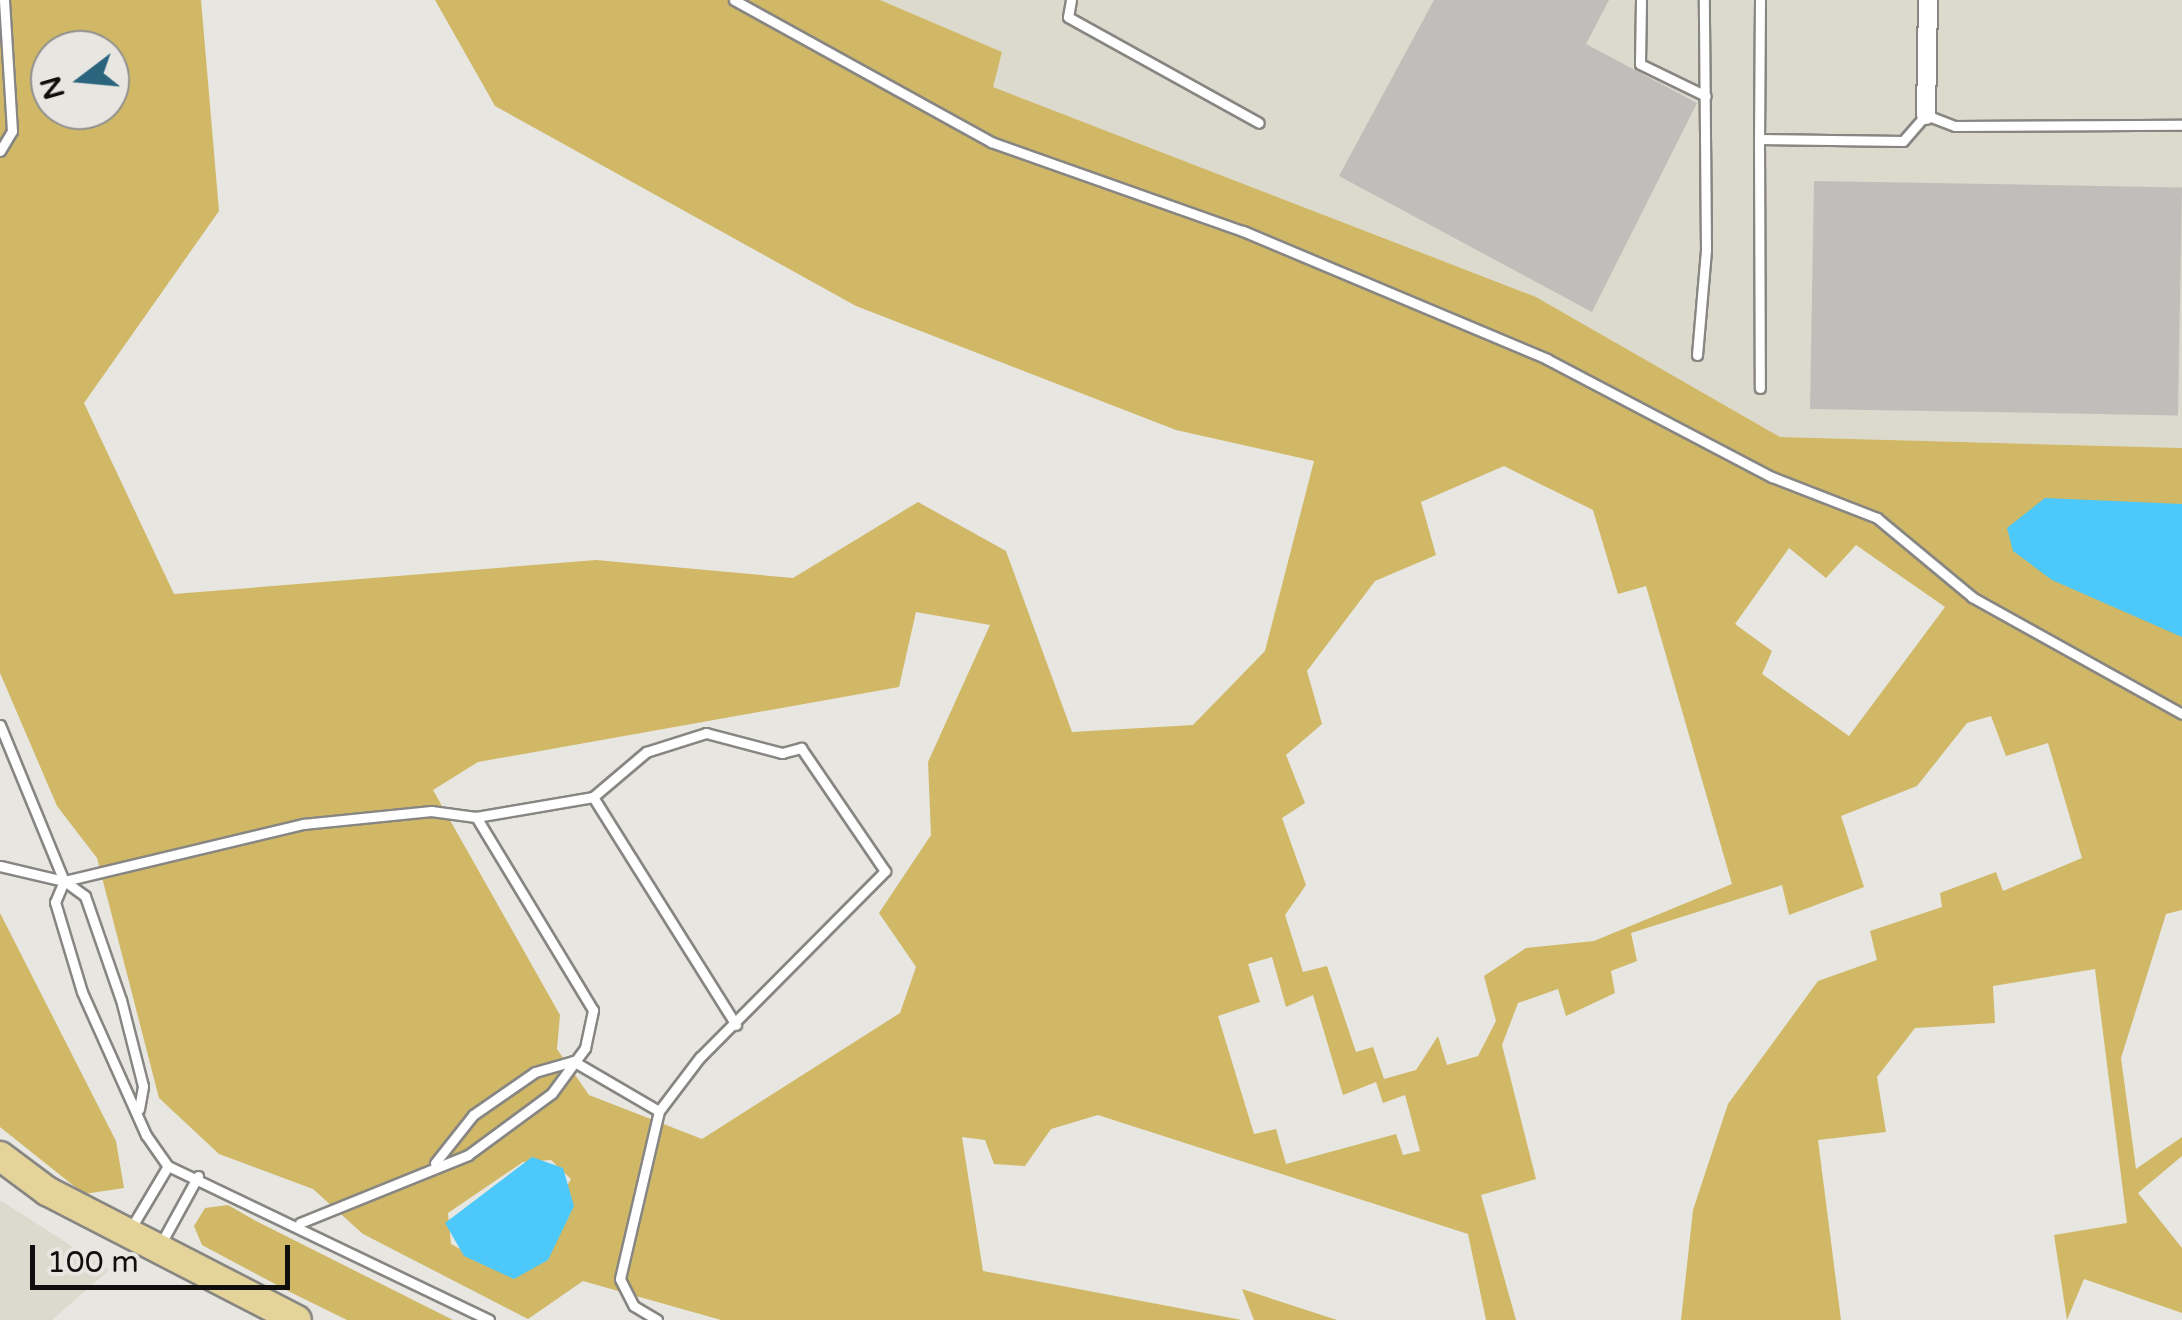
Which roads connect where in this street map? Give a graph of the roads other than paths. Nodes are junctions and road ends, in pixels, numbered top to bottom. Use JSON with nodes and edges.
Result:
{"nodes":[{"id":1,"x":4,"y":0,"type":"edge"},
{"id":2,"x":734,"y":0,"type":"edge"},
{"id":3,"x":1072,"y":0,"type":"edge"},
{"id":4,"x":1640,"y":0,"type":"edge"},
{"id":5,"x":1704,"y":0,"type":"edge"},
{"id":6,"x":1760,"y":0,"type":"edge"},
{"id":7,"x":1928,"y":0,"type":"edge"},
{"id":8,"x":1706,"y":96,"type":"junction"},
{"id":9,"x":1926,"y":115,"type":"junction"},
{"id":10,"x":1259,"y":123,"type":"dead end"},
{"id":11,"x":2182,"y":125,"type":"edge"},
{"id":12,"x":1760,"y":139,"type":"junction"},
{"id":13,"x":0,"y":151,"type":"edge"},
{"id":14,"x":1697,"y":355,"type":"dead end"},
{"id":15,"x":1760,"y":388,"type":"dead end"},
{"id":16,"x":2182,"y":714,"type":"edge"},
{"id":17,"x":0,"y":725,"type":"edge"},
{"id":18,"x":594,"y":797,"type":"junction"},
{"id":19,"x":476,"y":817,"type":"junction"},
{"id":20,"x":0,"y":866,"type":"edge"},
{"id":21,"x":64,"y":881,"type":"junction"},
{"id":22,"x":736,"y":1025,"type":"junction"},
{"id":23,"x":574,"y":1061,"type":"junction"},
{"id":24,"x":139,"y":1109,"type":"junction"},
{"id":25,"x":659,"y":1112,"type":"junction"},
{"id":26,"x":0,"y":1156,"type":"edge"},
{"id":27,"x":434,"y":1163,"type":"junction"},
{"id":28,"x":168,"y":1166,"type":"junction"},
{"id":29,"x":0,"y":1170,"type":"edge"},
{"id":30,"x":198,"y":1176,"type":"junction"},
{"id":31,"x":47,"y":1191,"type":"junction"},
{"id":32,"x":300,"y":1223,"type":"junction"},
{"id":33,"x":128,"y":1233,"type":"junction"},
{"id":34,"x":158,"y":1249,"type":"junction"},
{"id":35,"x":297,"y":1320,"type":"edge"},
{"id":36,"x":490,"y":1320,"type":"edge"},
{"id":37,"x":657,"y":1320,"type":"edge"}],
"edges":[{"from":1,"to":13,"type":"lane"},
{"from":2,"to":16,"type":"lane"},
{"from":3,"to":10,"type":"lane"},
{"from":4,"to":8,"type":"lane"},
{"from":5,"to":8,"type":"lane"},
{"from":6,"to":12,"type":"lane"},
{"from":7,"to":9,"type":"street"},
{"from":8,"to":14,"type":"lane"},
{"from":9,"to":11,"type":"lane"},
{"from":9,"to":12,"type":"lane"},
{"from":12,"to":15,"type":"lane"},
{"from":17,"to":21,"type":"lane"},
{"from":18,"to":19,"type":"lane"},
{"from":18,"to":22,"type":"lane"},
{"from":18,"to":22,"type":"lane"},
{"from":19,"to":21,"type":"lane"},
{"from":19,"to":23,"type":"lane"},
{"from":20,"to":21,"type":"lane"},
{"from":21,"to":24,"type":"lane"},
{"from":21,"to":24,"type":"lane"},
{"from":22,"to":25,"type":"lane"},
{"from":23,"to":25,"type":"lane"},
{"from":23,"to":27,"type":"lane"},
{"from":23,"to":27,"type":"lane"},
{"from":24,"to":28,"type":"lane"},
{"from":25,"to":37,"type":"lane"},
{"from":26,"to":31,"type":"main road"},
{"from":27,"to":32,"type":"lane"},
{"from":28,"to":30,"type":"lane"},
{"from":28,"to":33,"type":"lane"},
{"from":29,"to":31,"type":"lane"},
{"from":30,"to":32,"type":"lane"},
{"from":30,"to":34,"type":"lane"},
{"from":31,"to":33,"type":"main road"},
{"from":32,"to":36,"type":"lane"},
{"from":33,"to":34,"type":"main road"},
{"from":34,"to":35,"type":"main road"}]}
